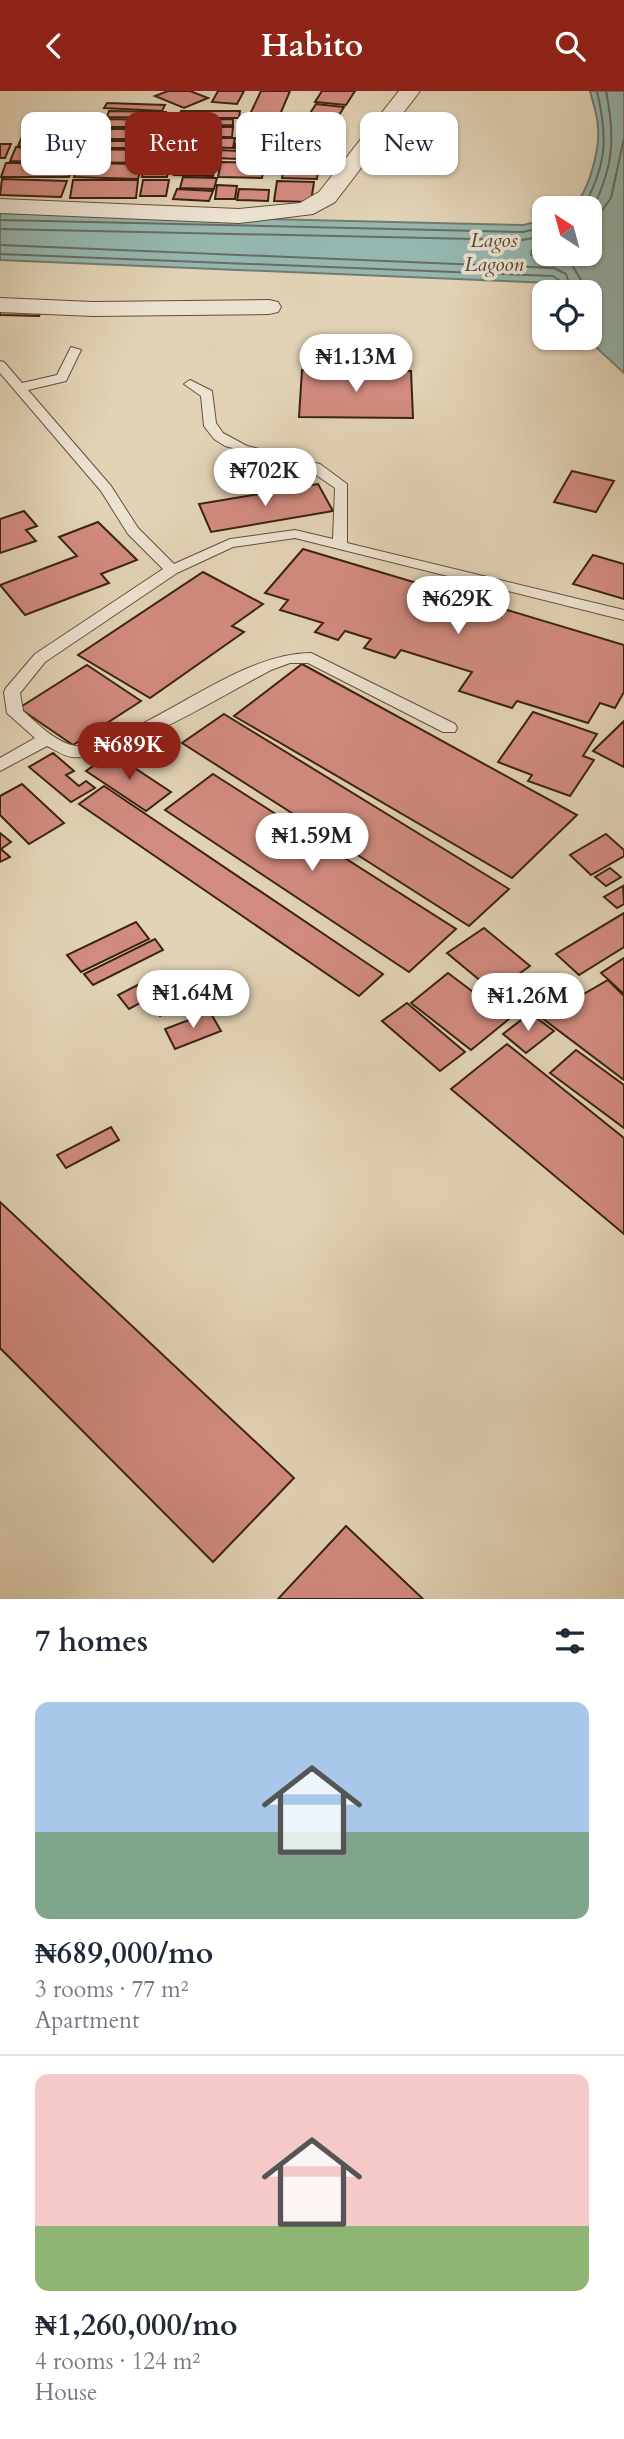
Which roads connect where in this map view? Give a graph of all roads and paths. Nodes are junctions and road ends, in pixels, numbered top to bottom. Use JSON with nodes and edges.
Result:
{"nodes":[{"id":1,"x":410,"y":91,"type":"edge"},
{"id":2,"x":0,"y":206,"type":"edge"},
{"id":3,"x":0,"y":305,"type":"edge"},
{"id":4,"x":270,"y":307,"type":"dead end"},
{"id":5,"x":75,"y":350,"type":"dead end"},
{"id":6,"x":0,"y":365,"type":"edge"},
{"id":7,"x":190,"y":384,"type":"dead end"},
{"id":8,"x":22,"y":387,"type":"junction"},
{"id":9,"x":340,"y":543,"type":"junction"},
{"id":10,"x":172,"y":570,"type":"junction"},
{"id":11,"x":624,"y":615,"type":"edge"},
{"id":12,"x":449,"y":728,"type":"dead end"},
{"id":13,"x":47,"y":739,"type":"junction"},
{"id":14,"x":0,"y":765,"type":"edge"}],
"edges":[{"from":1,"to":2,"type":"street"},
{"from":3,"to":4,"type":"street"},
{"from":5,"to":8,"type":"lane"},
{"from":6,"to":8,"type":"lane"},
{"from":7,"to":9,"type":"lane"},
{"from":8,"to":10,"type":"lane"},
{"from":9,"to":10,"type":"lane"},
{"from":9,"to":11,"type":"lane"},
{"from":10,"to":13,"type":"lane"},
{"from":12,"to":13,"type":"lane"},
{"from":13,"to":14,"type":"lane"}]}
